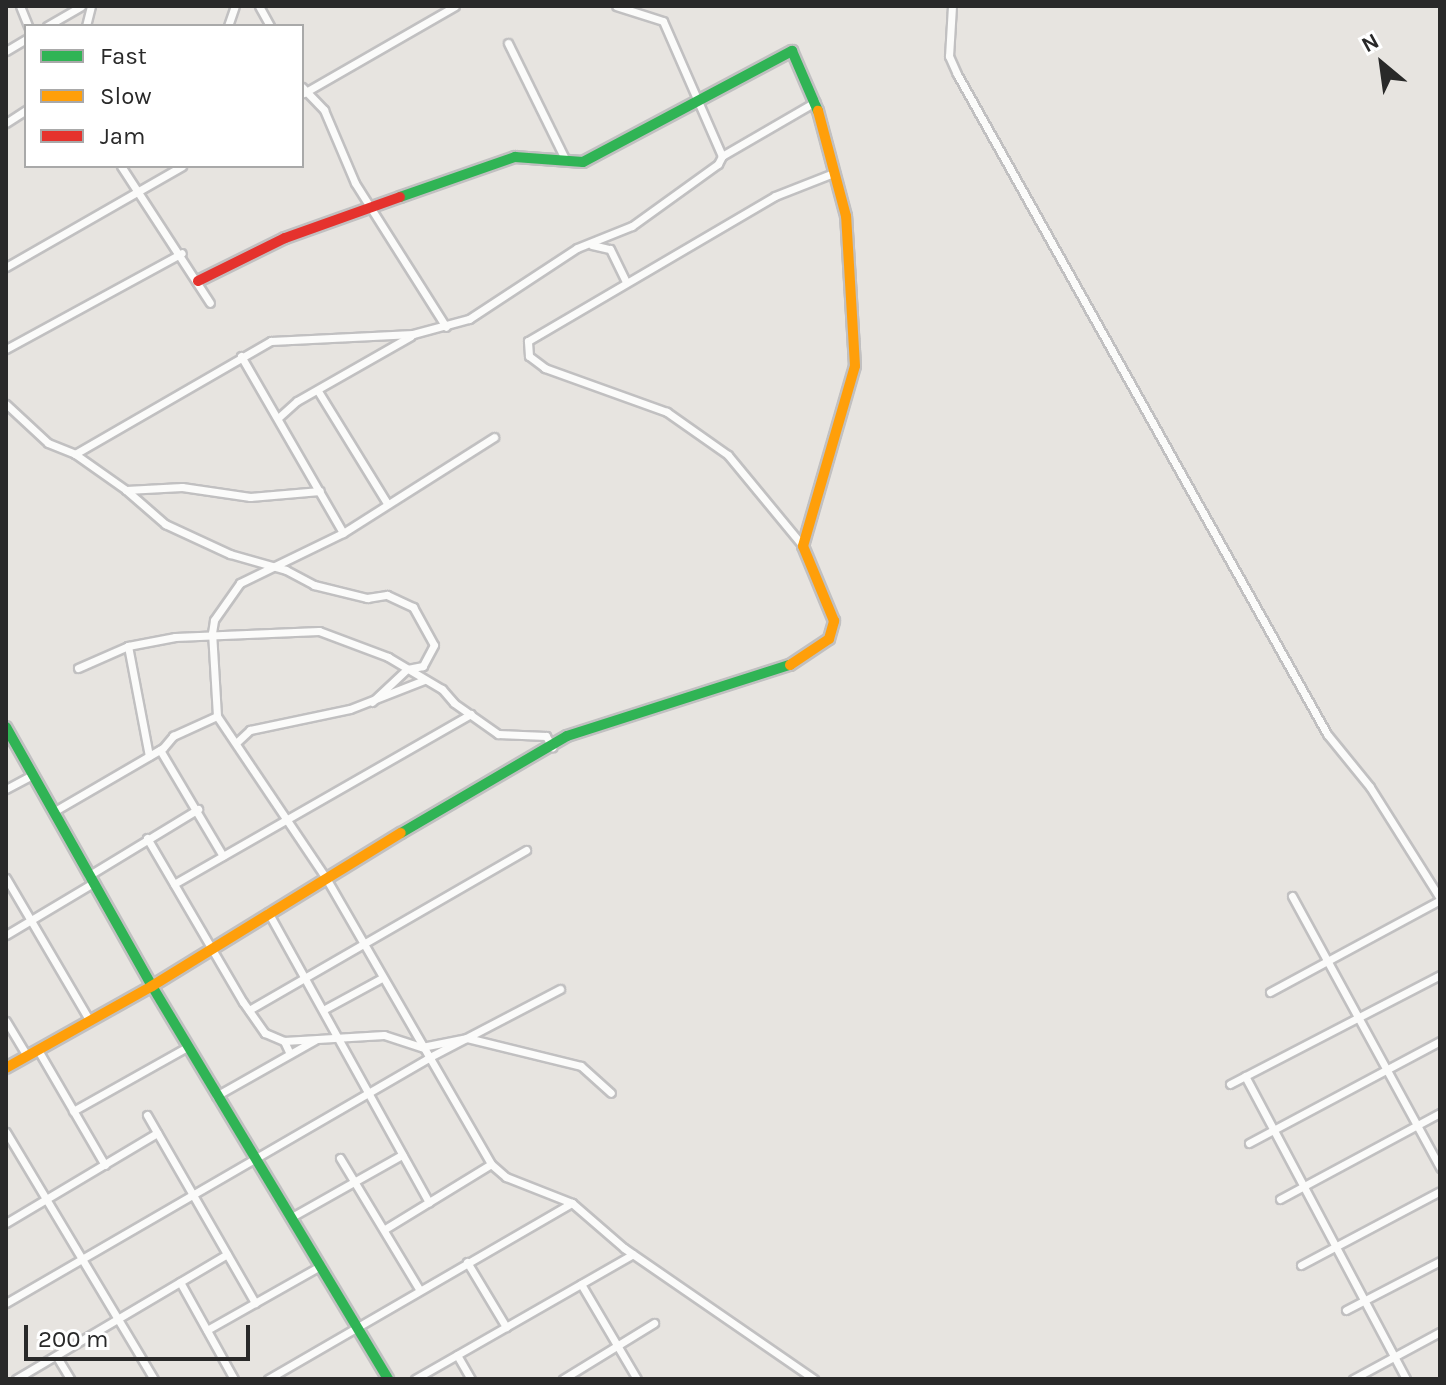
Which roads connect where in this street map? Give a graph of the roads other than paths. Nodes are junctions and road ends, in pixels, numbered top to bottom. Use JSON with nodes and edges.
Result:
{"nodes":[{"id":1,"x":81,"y":6,"type":"edge"},
{"id":2,"x":259,"y":6,"type":"edge"},
{"id":3,"x":455,"y":6,"type":"edge"},
{"id":4,"x":616,"y":6,"type":"edge"},
{"id":5,"x":952,"y":6,"type":"edge"},
{"id":6,"x":56,"y":21,"type":"junction"},
{"id":7,"x":51,"y":24,"type":"edge"},
{"id":8,"x":61,"y":24,"type":"edge"},
{"id":9,"x":269,"y":24,"type":"edge"},
{"id":10,"x":24,"y":40,"type":"edge"},
{"id":11,"x":508,"y":43,"type":"dead end"},
{"id":12,"x":6,"y":51,"type":"edge"},
{"id":13,"x":304,"y":91,"type":"edge"},
{"id":14,"x":304,"y":93,"type":"edge"},
{"id":15,"x":699,"y":100,"type":"junction"},
{"id":16,"x":815,"y":102,"type":"junction"},
{"id":17,"x":24,"y":111,"type":"edge"},
{"id":18,"x":6,"y":123,"type":"edge"},
{"id":19,"x":722,"y":156,"type":"junction"},
{"id":20,"x":565,"y":159,"type":"junction"},
{"id":21,"x":123,"y":168,"type":"edge"},
{"id":22,"x":179,"y":168,"type":"edge"},
{"id":23,"x":831,"y":174,"type":"junction"},
{"id":24,"x":141,"y":191,"type":"junction"},
{"id":25,"x":370,"y":209,"type":"junction"},
{"id":26,"x":592,"y":245,"type":"junction"},
{"id":27,"x":182,"y":253,"type":"junction"},
{"id":28,"x":6,"y":267,"type":"edge"},
{"id":29,"x":198,"y":281,"type":"junction"},
{"id":30,"x":626,"y":282,"type":"junction"},
{"id":31,"x":210,"y":303,"type":"dead end"},
{"id":32,"x":446,"y":327,"type":"junction"},
{"id":33,"x":413,"y":334,"type":"junction"},
{"id":34,"x":6,"y":349,"type":"edge"},
{"id":35,"x":241,"y":356,"type":"junction"},
{"id":36,"x":318,"y":391,"type":"junction"},
{"id":37,"x":6,"y":404,"type":"edge"},
{"id":38,"x":278,"y":418,"type":"junction"},
{"id":39,"x":494,"y":437,"type":"dead end"},
{"id":40,"x":75,"y":454,"type":"junction"},
{"id":41,"x":126,"y":490,"type":"junction"},
{"id":42,"x":320,"y":491,"type":"junction"},
{"id":43,"x":387,"y":503,"type":"junction"},
{"id":44,"x":343,"y":533,"type":"junction"},
{"id":45,"x":803,"y":546,"type":"junction"},
{"id":46,"x":269,"y":568,"type":"junction"},
{"id":47,"x":212,"y":633,"type":"junction"},
{"id":48,"x":128,"y":646,"type":"junction"},
{"id":49,"x":78,"y":668,"type":"dead end"},
{"id":50,"x":407,"y":669,"type":"junction"},
{"id":51,"x":424,"y":680,"type":"junction"},
{"id":52,"x":372,"y":702,"type":"junction"},
{"id":53,"x":471,"y":714,"type":"junction"},
{"id":54,"x":217,"y":716,"type":"junction"},
{"id":55,"x":6,"y":727,"type":"edge"},
{"id":56,"x":236,"y":743,"type":"junction"},
{"id":57,"x":552,"y":747,"type":"junction"},
{"id":58,"x":160,"y":750,"type":"junction"},
{"id":59,"x":149,"y":756,"type":"junction"},
{"id":60,"x":32,"y":775,"type":"junction"},
{"id":61,"x":6,"y":789,"type":"edge"},
{"id":62,"x":198,"y":809,"type":"junction"},
{"id":63,"x":53,"y":812,"type":"junction"},
{"id":64,"x":290,"y":819,"type":"junction"},
{"id":65,"x":147,"y":838,"type":"junction"},
{"id":66,"x":526,"y":850,"type":"dead end"},
{"id":67,"x":223,"y":856,"type":"junction"},
{"id":68,"x":6,"y":878,"type":"edge"},
{"id":69,"x":326,"y":878,"type":"junction"},
{"id":70,"x":90,"y":879,"type":"junction"},
{"id":71,"x":174,"y":884,"type":"junction"},
{"id":72,"x":1292,"y":896,"type":"dead end"},
{"id":73,"x":1440,"y":899,"type":"edge"},
{"id":74,"x":268,"y":912,"type":"junction"},
{"id":75,"x":31,"y":920,"type":"junction"},
{"id":76,"x":6,"y":935,"type":"edge"},
{"id":77,"x":363,"y":943,"type":"junction"},
{"id":78,"x":213,"y":948,"type":"junction"},
{"id":79,"x":1327,"y":960,"type":"junction"},
{"id":80,"x":1440,"y":975,"type":"edge"},
{"id":81,"x":304,"y":978,"type":"junction"},
{"id":82,"x":382,"y":978,"type":"junction"},
{"id":83,"x":152,"y":986,"type":"junction"},
{"id":84,"x":560,"y":989,"type":"dead end"},
{"id":85,"x":1270,"y":992,"type":"dead end"},
{"id":86,"x":249,"y":1010,"type":"junction"},
{"id":87,"x":323,"y":1010,"type":"junction"},
{"id":88,"x":1357,"y":1017,"type":"junction"},
{"id":89,"x":6,"y":1021,"type":"edge"},
{"id":90,"x":90,"y":1021,"type":"junction"},
{"id":91,"x":335,"y":1033,"type":"junction"},
{"id":92,"x":321,"y":1037,"type":"junction"},
{"id":93,"x":467,"y":1038,"type":"junction"},
{"id":94,"x":284,"y":1041,"type":"junction"},
{"id":95,"x":1440,"y":1041,"type":"edge"},
{"id":96,"x":187,"y":1047,"type":"junction"},
{"id":97,"x":422,"y":1047,"type":"junction"},
{"id":98,"x":33,"y":1053,"type":"junction"},
{"id":99,"x":290,"y":1054,"type":"junction"},
{"id":100,"x":428,"y":1058,"type":"junction"},
{"id":101,"x":6,"y":1068,"type":"edge"},
{"id":102,"x":1386,"y":1070,"type":"junction"},
{"id":103,"x":1245,"y":1076,"type":"junction"},
{"id":104,"x":1230,"y":1084,"type":"dead end"},
{"id":105,"x":369,"y":1093,"type":"junction"},
{"id":106,"x":611,"y":1093,"type":"dead end"},
{"id":107,"x":216,"y":1096,"type":"junction"},
{"id":108,"x":73,"y":1111,"type":"junction"},
{"id":109,"x":1440,"y":1113,"type":"edge"},
{"id":110,"x":147,"y":1115,"type":"dead end"},
{"id":111,"x":1417,"y":1125,"type":"junction"},
{"id":112,"x":1273,"y":1130,"type":"junction"},
{"id":113,"x":6,"y":1132,"type":"edge"},
{"id":114,"x":157,"y":1133,"type":"junction"},
{"id":115,"x":1249,"y":1143,"type":"dead end"},
{"id":116,"x":402,"y":1155,"type":"junction"},
{"id":117,"x":340,"y":1158,"type":"dead end"},
{"id":118,"x":254,"y":1160,"type":"junction"},
{"id":119,"x":491,"y":1164,"type":"junction"},
{"id":120,"x":105,"y":1165,"type":"junction"},
{"id":121,"x":1440,"y":1168,"type":"edge"},
{"id":122,"x":354,"y":1182,"type":"junction"},
{"id":123,"x":1303,"y":1187,"type":"junction"},
{"id":124,"x":1440,"y":1191,"type":"edge"},
{"id":125,"x":193,"y":1195,"type":"junction"},
{"id":126,"x":46,"y":1199,"type":"junction"},
{"id":127,"x":1280,"y":1199,"type":"dead end"},
{"id":128,"x":429,"y":1202,"type":"junction"},
{"id":129,"x":572,"y":1203,"type":"junction"},
{"id":130,"x":290,"y":1218,"type":"junction"},
{"id":131,"x":6,"y":1223,"type":"edge"},
{"id":132,"x":385,"y":1229,"type":"junction"},
{"id":133,"x":1334,"y":1248,"type":"junction"},
{"id":134,"x":227,"y":1254,"type":"junction"},
{"id":135,"x":633,"y":1254,"type":"junction"},
{"id":136,"x":82,"y":1259,"type":"junction"},
{"id":137,"x":1440,"y":1261,"type":"edge"},
{"id":138,"x":467,"y":1262,"type":"junction"},
{"id":139,"x":1301,"y":1265,"type":"dead end"},
{"id":140,"x":320,"y":1266,"type":"junction"},
{"id":141,"x":180,"y":1282,"type":"junction"},
{"id":142,"x":581,"y":1284,"type":"junction"},
{"id":143,"x":419,"y":1289,"type":"junction"},
{"id":144,"x":1363,"y":1301,"type":"junction"},
{"id":145,"x":6,"y":1303,"type":"edge"},
{"id":146,"x":255,"y":1303,"type":"junction"},
{"id":147,"x":1346,"y":1310,"type":"dead end"},
{"id":148,"x":118,"y":1320,"type":"junction"},
{"id":149,"x":654,"y":1323,"type":"dead end"},
{"id":150,"x":356,"y":1325,"type":"junction"},
{"id":151,"x":506,"y":1327,"type":"junction"},
{"id":152,"x":207,"y":1330,"type":"junction"},
{"id":153,"x":1440,"y":1332,"type":"edge"},
{"id":154,"x":617,"y":1346,"type":"junction"},
{"id":155,"x":457,"y":1355,"type":"junction"},
{"id":156,"x":57,"y":1357,"type":"junction"},
{"id":157,"x":1394,"y":1357,"type":"junction"},
{"id":158,"x":1369,"y":1370,"type":"junction"},
{"id":159,"x":16,"y":1379,"type":"edge"},
{"id":160,"x":70,"y":1379,"type":"edge"},
{"id":161,"x":154,"y":1379,"type":"edge"},
{"id":162,"x":234,"y":1379,"type":"edge"},
{"id":163,"x":268,"y":1379,"type":"edge"},
{"id":164,"x":388,"y":1379,"type":"edge"},
{"id":165,"x":415,"y":1379,"type":"edge"},
{"id":166,"x":471,"y":1379,"type":"edge"},
{"id":167,"x":563,"y":1379,"type":"edge"},
{"id":168,"x":637,"y":1379,"type":"edge"},
{"id":169,"x":814,"y":1379,"type":"edge"},
{"id":170,"x":1353,"y":1379,"type":"edge"},
{"id":171,"x":1367,"y":1379,"type":"edge"},
{"id":172,"x":1406,"y":1379,"type":"edge"}],
"edges":[{"from":1,"to":6,"type":"street"},
{"from":2,"to":9,"type":"street"},
{"from":3,"to":13,"type":"street"},
{"from":4,"to":15,"type":"street"},
{"from":5,"to":73,"type":"street"},
{"from":6,"to":7,"type":"street"},
{"from":6,"to":8,"type":"street"},
{"from":10,"to":12,"type":"street"},
{"from":11,"to":20,"type":"street"},
{"from":14,"to":25,"type":"street"},
{"from":15,"to":16,"type":"street"},
{"from":15,"to":19,"type":"street"},
{"from":15,"to":20,"type":"street"},
{"from":16,"to":19,"type":"street"},
{"from":16,"to":23,"type":"street"},
{"from":17,"to":18,"type":"street"},
{"from":19,"to":26,"type":"street"},
{"from":20,"to":25,"type":"street"},
{"from":21,"to":24,"type":"street"},
{"from":22,"to":24,"type":"street"},
{"from":23,"to":30,"type":"street"},
{"from":23,"to":45,"type":"street"},
{"from":24,"to":27,"type":"street"},
{"from":24,"to":28,"type":"street"},
{"from":25,"to":29,"type":"street"},
{"from":25,"to":32,"type":"street"},
{"from":26,"to":30,"type":"street"},
{"from":26,"to":32,"type":"street"},
{"from":27,"to":29,"type":"street"},
{"from":27,"to":34,"type":"street"},
{"from":29,"to":31,"type":"street"},
{"from":30,"to":45,"type":"street"},
{"from":32,"to":33,"type":"street"},
{"from":33,"to":35,"type":"street"},
{"from":33,"to":36,"type":"street"},
{"from":35,"to":38,"type":"street"},
{"from":35,"to":40,"type":"street"},
{"from":36,"to":38,"type":"street"},
{"from":36,"to":43,"type":"street"},
{"from":37,"to":40,"type":"street"},
{"from":38,"to":42,"type":"street"},
{"from":39,"to":43,"type":"street"},
{"from":40,"to":41,"type":"street"},
{"from":41,"to":42,"type":"street"},
{"from":41,"to":46,"type":"street"},
{"from":42,"to":44,"type":"street"},
{"from":43,"to":44,"type":"street"},
{"from":44,"to":46,"type":"street"},
{"from":45,"to":57,"type":"street"},
{"from":46,"to":47,"type":"street"},
{"from":46,"to":50,"type":"street"},
{"from":47,"to":48,"type":"street"},
{"from":47,"to":50,"type":"street"},
{"from":47,"to":54,"type":"street"},
{"from":48,"to":49,"type":"street"},
{"from":48,"to":59,"type":"street"},
{"from":50,"to":51,"type":"street"},
{"from":50,"to":52,"type":"street"},
{"from":51,"to":52,"type":"street"},
{"from":51,"to":53,"type":"street"},
{"from":52,"to":56,"type":"street"},
{"from":53,"to":57,"type":"street"},
{"from":53,"to":64,"type":"street"},
{"from":54,"to":56,"type":"street"},
{"from":54,"to":58,"type":"street"},
{"from":55,"to":60,"type":"street"},
{"from":56,"to":64,"type":"street"},
{"from":57,"to":69,"type":"street"},
{"from":58,"to":59,"type":"street"},
{"from":58,"to":62,"type":"street"},
{"from":59,"to":63,"type":"street"},
{"from":60,"to":61,"type":"street"},
{"from":60,"to":63,"type":"street"},
{"from":62,"to":65,"type":"street"},
{"from":62,"to":67,"type":"street"},
{"from":63,"to":70,"type":"street"},
{"from":64,"to":67,"type":"street"},
{"from":64,"to":69,"type":"street"},
{"from":65,"to":70,"type":"street"},
{"from":65,"to":71,"type":"street"},
{"from":66,"to":77,"type":"street"},
{"from":67,"to":71,"type":"street"},
{"from":68,"to":75,"type":"street"},
{"from":69,"to":74,"type":"street"},
{"from":69,"to":77,"type":"street"},
{"from":70,"to":75,"type":"street"},
{"from":70,"to":83,"type":"street"},
{"from":71,"to":78,"type":"street"},
{"from":72,"to":79,"type":"street"},
{"from":73,"to":79,"type":"street"},
{"from":74,"to":78,"type":"street"},
{"from":74,"to":81,"type":"street"},
{"from":75,"to":76,"type":"street"},
{"from":75,"to":90,"type":"street"},
{"from":77,"to":81,"type":"street"},
{"from":77,"to":82,"type":"street"},
{"from":78,"to":83,"type":"street"},
{"from":78,"to":86,"type":"street"},
{"from":79,"to":85,"type":"street"},
{"from":79,"to":88,"type":"street"},
{"from":80,"to":88,"type":"street"},
{"from":81,"to":86,"type":"street"},
{"from":81,"to":87,"type":"street"},
{"from":82,"to":87,"type":"street"},
{"from":82,"to":97,"type":"street"},
{"from":83,"to":90,"type":"street"},
{"from":83,"to":96,"type":"street"},
{"from":84,"to":93,"type":"street"},
{"from":86,"to":94,"type":"street"},
{"from":87,"to":91,"type":"street"},
{"from":88,"to":102,"type":"street"},
{"from":88,"to":103,"type":"street"},
{"from":89,"to":98,"type":"street"},
{"from":90,"to":98,"type":"street"},
{"from":91,"to":92,"type":"street"},
{"from":91,"to":97,"type":"street"},
{"from":91,"to":105,"type":"street"},
{"from":92,"to":94,"type":"street"},
{"from":92,"to":99,"type":"street"},
{"from":93,"to":97,"type":"street"},
{"from":93,"to":100,"type":"street"},
{"from":93,"to":106,"type":"street"},
{"from":94,"to":99,"type":"street"},
{"from":95,"to":102,"type":"street"},
{"from":96,"to":107,"type":"street"},
{"from":96,"to":108,"type":"street"},
{"from":97,"to":100,"type":"street"},
{"from":98,"to":101,"type":"street"},
{"from":98,"to":108,"type":"street"},
{"from":99,"to":107,"type":"street"},
{"from":100,"to":105,"type":"street"},
{"from":100,"to":119,"type":"street"},
{"from":102,"to":111,"type":"street"},
{"from":102,"to":112,"type":"street"},
{"from":103,"to":104,"type":"street"},
{"from":103,"to":112,"type":"street"},
{"from":105,"to":116,"type":"street"},
{"from":105,"to":118,"type":"street"},
{"from":107,"to":118,"type":"street"},
{"from":108,"to":120,"type":"street"},
{"from":109,"to":111,"type":"street"},
{"from":110,"to":114,"type":"street"},
{"from":111,"to":121,"type":"street"},
{"from":111,"to":123,"type":"street"},
{"from":112,"to":115,"type":"street"},
{"from":112,"to":123,"type":"street"},
{"from":113,"to":126,"type":"street"},
{"from":114,"to":120,"type":"street"},
{"from":114,"to":125,"type":"street"},
{"from":116,"to":122,"type":"street"},
{"from":116,"to":128,"type":"street"},
{"from":117,"to":122,"type":"street"},
{"from":118,"to":125,"type":"street"},
{"from":118,"to":130,"type":"street"},
{"from":119,"to":128,"type":"street"},
{"from":119,"to":129,"type":"street"},
{"from":120,"to":126,"type":"street"},
{"from":122,"to":130,"type":"street"},
{"from":122,"to":132,"type":"street"},
{"from":123,"to":127,"type":"street"},
{"from":123,"to":133,"type":"street"},
{"from":124,"to":133,"type":"street"},
{"from":125,"to":134,"type":"street"},
{"from":125,"to":136,"type":"street"},
{"from":126,"to":131,"type":"street"},
{"from":126,"to":136,"type":"street"},
{"from":128,"to":132,"type":"street"},
{"from":129,"to":135,"type":"street"},
{"from":129,"to":138,"type":"street"},
{"from":130,"to":140,"type":"street"},
{"from":132,"to":143,"type":"street"},
{"from":133,"to":139,"type":"street"},
{"from":133,"to":144,"type":"street"},
{"from":134,"to":141,"type":"street"},
{"from":134,"to":146,"type":"street"},
{"from":135,"to":142,"type":"street"},
{"from":135,"to":169,"type":"street"},
{"from":136,"to":145,"type":"street"},
{"from":136,"to":148,"type":"street"},
{"from":137,"to":144,"type":"street"},
{"from":138,"to":143,"type":"street"},
{"from":138,"to":151,"type":"street"},
{"from":140,"to":146,"type":"street"},
{"from":140,"to":150,"type":"street"},
{"from":141,"to":148,"type":"street"},
{"from":141,"to":152,"type":"street"},
{"from":142,"to":151,"type":"street"},
{"from":142,"to":154,"type":"street"},
{"from":143,"to":150,"type":"street"},
{"from":144,"to":147,"type":"street"},
{"from":144,"to":157,"type":"street"},
{"from":146,"to":152,"type":"street"},
{"from":148,"to":156,"type":"street"},
{"from":148,"to":161,"type":"street"},
{"from":149,"to":154,"type":"street"},
{"from":150,"to":163,"type":"street"},
{"from":150,"to":164,"type":"street"},
{"from":151,"to":155,"type":"street"},
{"from":152,"to":162,"type":"street"},
{"from":153,"to":157,"type":"street"},
{"from":154,"to":167,"type":"street"},
{"from":154,"to":168,"type":"street"},
{"from":155,"to":165,"type":"street"},
{"from":155,"to":166,"type":"street"},
{"from":156,"to":159,"type":"street"},
{"from":156,"to":160,"type":"street"},
{"from":157,"to":158,"type":"street"},
{"from":157,"to":172,"type":"street"},
{"from":158,"to":170,"type":"street"},
{"from":158,"to":171,"type":"street"}]}
